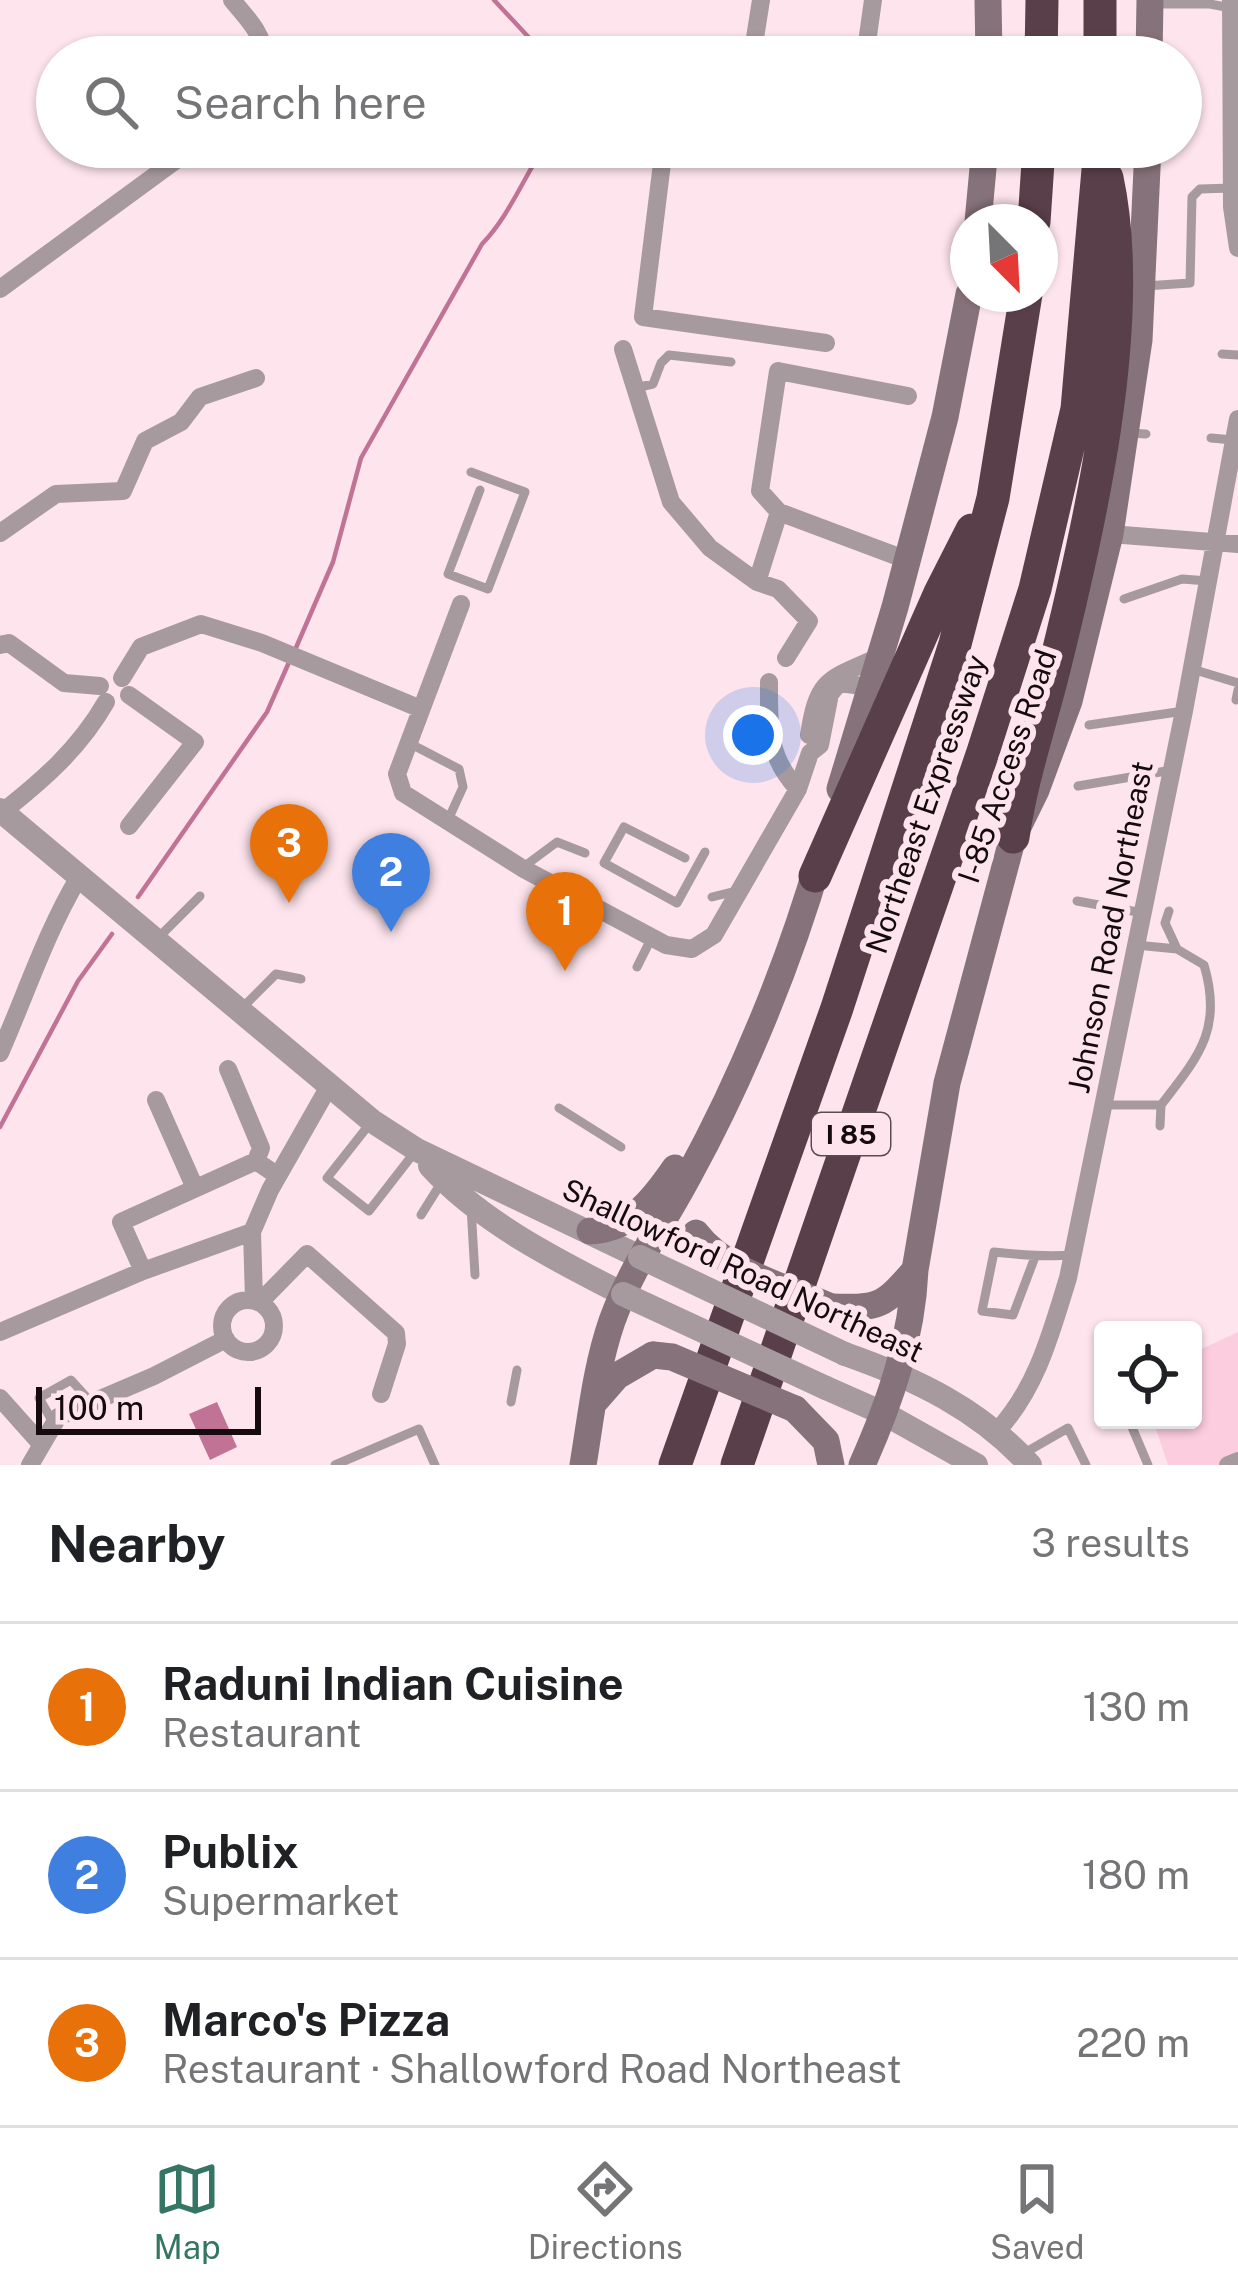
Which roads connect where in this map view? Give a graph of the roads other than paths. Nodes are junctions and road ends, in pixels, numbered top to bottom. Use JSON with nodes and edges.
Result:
{"nodes":[{"id":1,"x":232,"y":0,"type":"edge"},
{"id":2,"x":761,"y":0,"type":"edge"},
{"id":3,"x":873,"y":0,"type":"edge"},
{"id":4,"x":988,"y":0,"type":"edge"},
{"id":5,"x":1042,"y":0,"type":"edge"},
{"id":6,"x":1100,"y":0,"type":"edge"},
{"id":7,"x":1150,"y":2,"type":"edge"},
{"id":8,"x":1231,"y":4,"type":"edge"},
{"id":9,"x":259,"y":36,"type":"edge"},
{"id":10,"x":755,"y":36,"type":"edge"},
{"id":11,"x":868,"y":36,"type":"edge"},
{"id":12,"x":988,"y":36,"type":"edge"},
{"id":13,"x":1041,"y":36,"type":"edge"},
{"id":14,"x":1100,"y":36,"type":"edge"},
{"id":15,"x":1150,"y":36,"type":"edge"},
{"id":16,"x":165,"y":168,"type":"edge"},
{"id":17,"x":662,"y":168,"type":"edge"},
{"id":18,"x":983,"y":168,"type":"edge"},
{"id":19,"x":1038,"y":168,"type":"edge"},
{"id":20,"x":1098,"y":168,"type":"edge"},
{"id":21,"x":1105,"y":168,"type":"edge"},
{"id":22,"x":1147,"y":168,"type":"edge"},
{"id":23,"x":1232,"y":188,"type":"junction"},
{"id":24,"x":980,"y":204,"type":"edge"},
{"id":25,"x":1035,"y":204,"type":"edge"},
{"id":26,"x":1238,"y":248,"type":"edge"},
{"id":27,"x":1142,"y":286,"type":"junction"},
{"id":28,"x":0,"y":289,"type":"edge"},
{"id":29,"x":966,"y":312,"type":"edge"},
{"id":30,"x":1023,"y":312,"type":"edge"},
{"id":31,"x":826,"y":344,"type":"dead end"},
{"id":32,"x":623,"y":349,"type":"dead end"},
{"id":33,"x":1222,"y":354,"type":"dead end"},
{"id":34,"x":1238,"y":355,"type":"edge"},
{"id":35,"x":731,"y":362,"type":"dead end"},
{"id":36,"x":256,"y":378,"type":"dead end"},
{"id":37,"x":635,"y":388,"type":"junction"},
{"id":38,"x":908,"y":396,"type":"dead end"},
{"id":39,"x":1238,"y":419,"type":"edge"},
{"id":40,"x":1211,"y":437,"type":"dead end"},
{"id":41,"x":1233,"y":440,"type":"junction"},
{"id":42,"x":471,"y":472,"type":"dead end"},
{"id":43,"x":480,"y":490,"type":"dead end"},
{"id":44,"x":993,"y":498,"type":"junction"},
{"id":45,"x":779,"y":512,"type":"junction"},
{"id":46,"x":0,"y":532,"type":"edge"},
{"id":47,"x":1110,"y":533,"type":"junction"},
{"id":48,"x":1215,"y":544,"type":"junction"},
{"id":49,"x":1238,"y":544,"type":"edge"},
{"id":50,"x":907,"y":560,"type":"junction"},
{"id":51,"x":1208,"y":581,"type":"junction"},
{"id":52,"x":757,"y":582,"type":"junction"},
{"id":53,"x":1124,"y":599,"type":"dead end"},
{"id":54,"x":461,"y":604,"type":"dead end"},
{"id":55,"x":0,"y":645,"type":"edge"},
{"id":56,"x":879,"y":657,"type":"junction"},
{"id":57,"x":786,"y":658,"type":"dead end"},
{"id":58,"x":1192,"y":669,"type":"junction"},
{"id":59,"x":770,"y":682,"type":"dead end"},
{"id":60,"x":126,"y":687,"type":"junction"},
{"id":61,"x":870,"y":687,"type":"junction"},
{"id":62,"x":1237,"y":691,"type":"edge"},
{"id":63,"x":101,"y":702,"type":"junction"},
{"id":64,"x":422,"y":709,"type":"junction"},
{"id":65,"x":1184,"y":711,"type":"junction"},
{"id":66,"x":811,"y":721,"type":"junction"},
{"id":67,"x":1089,"y":725,"type":"dead end"},
{"id":68,"x":409,"y":743,"type":"junction"},
{"id":69,"x":1172,"y":770,"type":"junction"},
{"id":70,"x":1078,"y":787,"type":"dead end"},
{"id":71,"x":798,"y":789,"type":"junction"},
{"id":72,"x":1,"y":812,"type":"edge"},
{"id":73,"x":448,"y":820,"type":"junction"},
{"id":74,"x":130,"y":826,"type":"dead end"},
{"id":75,"x":1013,"y":838,"type":"junction"},
{"id":76,"x":705,"y":852,"type":"dead end"},
{"id":77,"x":585,"y":853,"type":"dead end"},
{"id":78,"x":685,"y":858,"type":"dead end"},
{"id":79,"x":522,"y":868,"type":"junction"},
{"id":80,"x":79,"y":877,"type":"junction"},
{"id":81,"x":815,"y":877,"type":"junction"},
{"id":82,"x":740,"y":890,"type":"junction"},
{"id":83,"x":200,"y":896,"type":"dead end"},
{"id":84,"x":712,"y":897,"type":"dead end"},
{"id":85,"x":1077,"y":901,"type":"dead end"},
{"id":86,"x":1169,"y":911,"type":"dead end"},
{"id":87,"x":1143,"y":913,"type":"junction"},
{"id":88,"x":651,"y":939,"type":"junction"},
{"id":89,"x":155,"y":941,"type":"junction"},
{"id":90,"x":1136,"y":945,"type":"junction"},
{"id":91,"x":1177,"y":950,"type":"junction"},
{"id":92,"x":637,"y":968,"type":"dead end"},
{"id":93,"x":301,"y":979,"type":"dead end"},
{"id":94,"x":240,"y":1011,"type":"junction"},
{"id":95,"x":0,"y":1053,"type":"edge"},
{"id":96,"x":228,"y":1069,"type":"dead end"},
{"id":97,"x":328,"y":1088,"type":"junction"},
{"id":98,"x":156,"y":1100,"type":"dead end"},
{"id":99,"x":1105,"y":1105,"type":"junction"},
{"id":100,"x":1161,"y":1105,"type":"junction"},
{"id":101,"x":559,"y":1108,"type":"dead end"},
{"id":102,"x":372,"y":1121,"type":"junction"},
{"id":103,"x":1160,"y":1126,"type":"dead end"},
{"id":104,"x":707,"y":1136,"type":"junction"},
{"id":105,"x":621,"y":1147,"type":"dead end"},
{"id":106,"x":417,"y":1150,"type":"junction"},
{"id":107,"x":256,"y":1161,"type":"junction"},
{"id":108,"x":691,"y":1173,"type":"junction"},
{"id":109,"x":278,"y":1176,"type":"junction"},
{"id":110,"x":443,"y":1180,"type":"junction"},
{"id":111,"x":195,"y":1188,"type":"junction"},
{"id":112,"x":471,"y":1202,"type":"junction"},
{"id":113,"x":421,"y":1215,"type":"dead end"},
{"id":114,"x":590,"y":1231,"type":"junction"},
{"id":115,"x":252,"y":1232,"type":"junction"},
{"id":116,"x":1073,"y":1256,"type":"junction"},
{"id":117,"x":640,"y":1257,"type":"junction"},
{"id":118,"x":1035,"y":1257,"type":"junction"},
{"id":119,"x":916,"y":1270,"type":"junction"},
{"id":120,"x":143,"y":1271,"type":"junction"},
{"id":121,"x":475,"y":1275,"type":"dead end"},
{"id":122,"x":623,"y":1294,"type":"junction"},
{"id":123,"x":257,"y":1301,"type":"junction"},
{"id":124,"x":0,"y":1332,"type":"edge"},
{"id":125,"x":226,"y":1339,"type":"junction"},
{"id":126,"x":517,"y":1370,"type":"dead end"},
{"id":127,"x":899,"y":1373,"type":"junction"},
{"id":128,"x":382,"y":1394,"type":"dead end"},
{"id":129,"x":0,"y":1397,"type":"edge"},
{"id":130,"x":512,"y":1402,"type":"dead end"},
{"id":131,"x":593,"y":1403,"type":"junction"},
{"id":132,"x":885,"y":1414,"type":"junction"},
{"id":133,"x":1133,"y":1429,"type":"edge"},
{"id":134,"x":997,"y":1431,"type":"junction"},
{"id":135,"x":40,"y":1444,"type":"junction"},
{"id":136,"x":1026,"y":1460,"type":"edge"},
{"id":137,"x":1238,"y":1461,"type":"edge"},
{"id":138,"x":29,"y":1465,"type":"edge"},
{"id":139,"x":335,"y":1465,"type":"edge"},
{"id":140,"x":435,"y":1465,"type":"edge"},
{"id":141,"x":583,"y":1465,"type":"edge"},
{"id":142,"x":675,"y":1465,"type":"edge"},
{"id":143,"x":737,"y":1465,"type":"edge"},
{"id":144,"x":831,"y":1465,"type":"edge"},
{"id":145,"x":862,"y":1465,"type":"edge"},
{"id":146,"x":976,"y":1465,"type":"edge"},
{"id":147,"x":1086,"y":1465,"type":"edge"},
{"id":148,"x":1148,"y":1465,"type":"edge"},
{"id":149,"x":1228,"y":1465,"type":"edge"}],
"edges":[{"from":1,"to":9,"type":"street"},
{"from":2,"to":10,"type":"street"},
{"from":3,"to":11,"type":"street"},
{"from":4,"to":12,"type":"main road"},
{"from":5,"to":13,"type":"highway"},
{"from":6,"to":14,"type":"highway"},
{"from":7,"to":8,"type":"lane"},
{"from":7,"to":15,"type":"main road"},
{"from":8,"to":23,"type":"street"},
{"from":16,"to":28,"type":"street"},
{"from":17,"to":31,"type":"street"},
{"from":18,"to":24,"type":"main road"},
{"from":19,"to":25,"type":"highway"},
{"from":20,"to":143,"type":"highway","name":"Northeast Expressway","number":"I 85"},
{"from":21,"to":75,"type":"highway"},
{"from":22,"to":27,"type":"main road","name":"I-85 Access Road"},
{"from":23,"to":26,"type":"street"},
{"from":23,"to":27,"type":"lane"},
{"from":27,"to":47,"type":"main road","name":"I-85 Access Road"},
{"from":29,"to":50,"type":"main road"},
{"from":30,"to":44,"type":"highway","name":"Northeast Expressway","number":"I 85"},
{"from":32,"to":37,"type":"street"},
{"from":33,"to":34,"type":"lane"},
{"from":35,"to":37,"type":"lane"},
{"from":36,"to":46,"type":"street"},
{"from":37,"to":52,"type":"street"},
{"from":38,"to":45,"type":"street"},
{"from":39,"to":41,"type":"street","name":"Johnson Road Northeast"},
{"from":40,"to":41,"type":"lane"},
{"from":41,"to":48,"type":"street","name":"Johnson Road Northeast"},
{"from":42,"to":43,"type":"lane"},
{"from":44,"to":81,"type":"highway"},
{"from":44,"to":142,"type":"highway","name":"Northeast Expressway","number":"I 85"},
{"from":45,"to":50,"type":"street"},
{"from":45,"to":52,"type":"street"},
{"from":47,"to":48,"type":"street"},
{"from":47,"to":75,"type":"main road","name":"I-85 Access Road"},
{"from":48,"to":49,"type":"street"},
{"from":48,"to":51,"type":"street","name":"Johnson Road Northeast"},
{"from":50,"to":56,"type":"main road"},
{"from":51,"to":53,"type":"lane"},
{"from":51,"to":58,"type":"street","name":"Johnson Road Northeast"},
{"from":52,"to":57,"type":"street"},
{"from":54,"to":64,"type":"street"},
{"from":55,"to":63,"type":"street"},
{"from":56,"to":61,"type":"main road"},
{"from":56,"to":66,"type":"street"},
{"from":58,"to":62,"type":"lane"},
{"from":58,"to":65,"type":"street","name":"Johnson Road Northeast"},
{"from":59,"to":71,"type":"street"},
{"from":60,"to":63,"type":"street"},
{"from":60,"to":64,"type":"street"},
{"from":60,"to":74,"type":"street"},
{"from":61,"to":66,"type":"street"},
{"from":61,"to":81,"type":"main road"},
{"from":63,"to":72,"type":"street"},
{"from":64,"to":68,"type":"street"},
{"from":65,"to":67,"type":"lane"},
{"from":65,"to":69,"type":"street","name":"Johnson Road Northeast"},
{"from":66,"to":71,"type":"street"},
{"from":68,"to":73,"type":"street"},
{"from":68,"to":73,"type":"lane"},
{"from":69,"to":70,"type":"lane"},
{"from":69,"to":87,"type":"street","name":"Johnson Road Northeast"},
{"from":71,"to":82,"type":"street"},
{"from":72,"to":80,"type":"street","name":"Shallowford Road Northeast"},
{"from":73,"to":79,"type":"street"},
{"from":75,"to":119,"type":"main road","name":"I-85 Access Road"},
{"from":76,"to":78,"type":"lane"},
{"from":77,"to":79,"type":"lane"},
{"from":79,"to":88,"type":"street"},
{"from":80,"to":89,"type":"street","name":"Shallowford Road Northeast"},
{"from":80,"to":95,"type":"street"},
{"from":81,"to":104,"type":"main road"},
{"from":82,"to":84,"type":"lane"},
{"from":82,"to":88,"type":"street"},
{"from":83,"to":89,"type":"lane"},
{"from":85,"to":87,"type":"lane"},
{"from":86,"to":91,"type":"lane"},
{"from":87,"to":90,"type":"street","name":"Johnson Road Northeast"},
{"from":88,"to":92,"type":"lane"},
{"from":89,"to":94,"type":"street","name":"Shallowford Road Northeast"},
{"from":90,"to":91,"type":"lane"},
{"from":90,"to":99,"type":"street","name":"Johnson Road Northeast"},
{"from":91,"to":100,"type":"lane"},
{"from":93,"to":94,"type":"lane"},
{"from":94,"to":97,"type":"street","name":"Shallowford Road Northeast"},
{"from":96,"to":107,"type":"street"},
{"from":97,"to":102,"type":"street","name":"Shallowford Road Northeast"},
{"from":97,"to":109,"type":"street"},
{"from":98,"to":111,"type":"street"},
{"from":99,"to":100,"type":"lane"},
{"from":99,"to":116,"type":"street","name":"Johnson Road Northeast"},
{"from":100,"to":103,"type":"lane"},
{"from":101,"to":105,"type":"lane"},
{"from":102,"to":106,"type":"street","name":"Shallowford Road Northeast"},
{"from":102,"to":106,"type":"lane"},
{"from":104,"to":108,"type":"main road"},
{"from":104,"to":114,"type":"main road"},
{"from":106,"to":110,"type":"street","name":"Shallowford Road Northeast"},
{"from":106,"to":114,"type":"street","name":"Shallowford Road Northeast"},
{"from":107,"to":109,"type":"street"},
{"from":107,"to":111,"type":"street"},
{"from":108,"to":117,"type":"main road"},
{"from":108,"to":119,"type":"main road","bridge":true},
{"from":109,"to":115,"type":"street"},
{"from":110,"to":112,"type":"street","name":"Shallowford Road Northeast"},
{"from":110,"to":113,"type":"lane"},
{"from":111,"to":120,"type":"street"},
{"from":112,"to":121,"type":"lane"},
{"from":112,"to":122,"type":"street","name":"Shallowford Road Northeast"},
{"from":114,"to":117,"type":"street","name":"Shallowford Road Northeast"},
{"from":115,"to":120,"type":"street"},
{"from":115,"to":123,"type":"street"},
{"from":116,"to":118,"type":"lane"},
{"from":116,"to":134,"type":"street","name":"Johnson Road Northeast"},
{"from":117,"to":122,"type":"main road"},
{"from":117,"to":127,"type":"street","name":"Shallowford Road Northeast","bridge":true},
{"from":118,"to":118,"type":"lane"},
{"from":119,"to":127,"type":"main road","name":"I-85 Access Road"},
{"from":120,"to":124,"type":"street"},
{"from":122,"to":131,"type":"main road"},
{"from":122,"to":132,"type":"street","name":"Shallowford Road Northeast","bridge":true},
{"from":123,"to":125,"type":"street"},
{"from":123,"to":125,"type":"street"},
{"from":123,"to":128,"type":"street"},
{"from":125,"to":135,"type":"street"},
{"from":126,"to":130,"type":"lane"},
{"from":127,"to":132,"type":"main road","name":"I-85 Access Road"},
{"from":127,"to":134,"type":"street","name":"Shallowford Road Northeast"},
{"from":129,"to":135,"type":"street"},
{"from":131,"to":141,"type":"main road"},
{"from":131,"to":144,"type":"main road","bridge":true},
{"from":132,"to":145,"type":"main road","name":"I-85 Access Road"},
{"from":132,"to":146,"type":"street","name":"Shallowford Road Northeast"},
{"from":133,"to":148,"type":"lane"},
{"from":134,"to":136,"type":"street","name":"Shallowford Road Northeast"},
{"from":135,"to":138,"type":"street"},
{"from":136,"to":147,"type":"lane"},
{"from":137,"to":149,"type":"street"},
{"from":139,"to":140,"type":"lane"}]}
